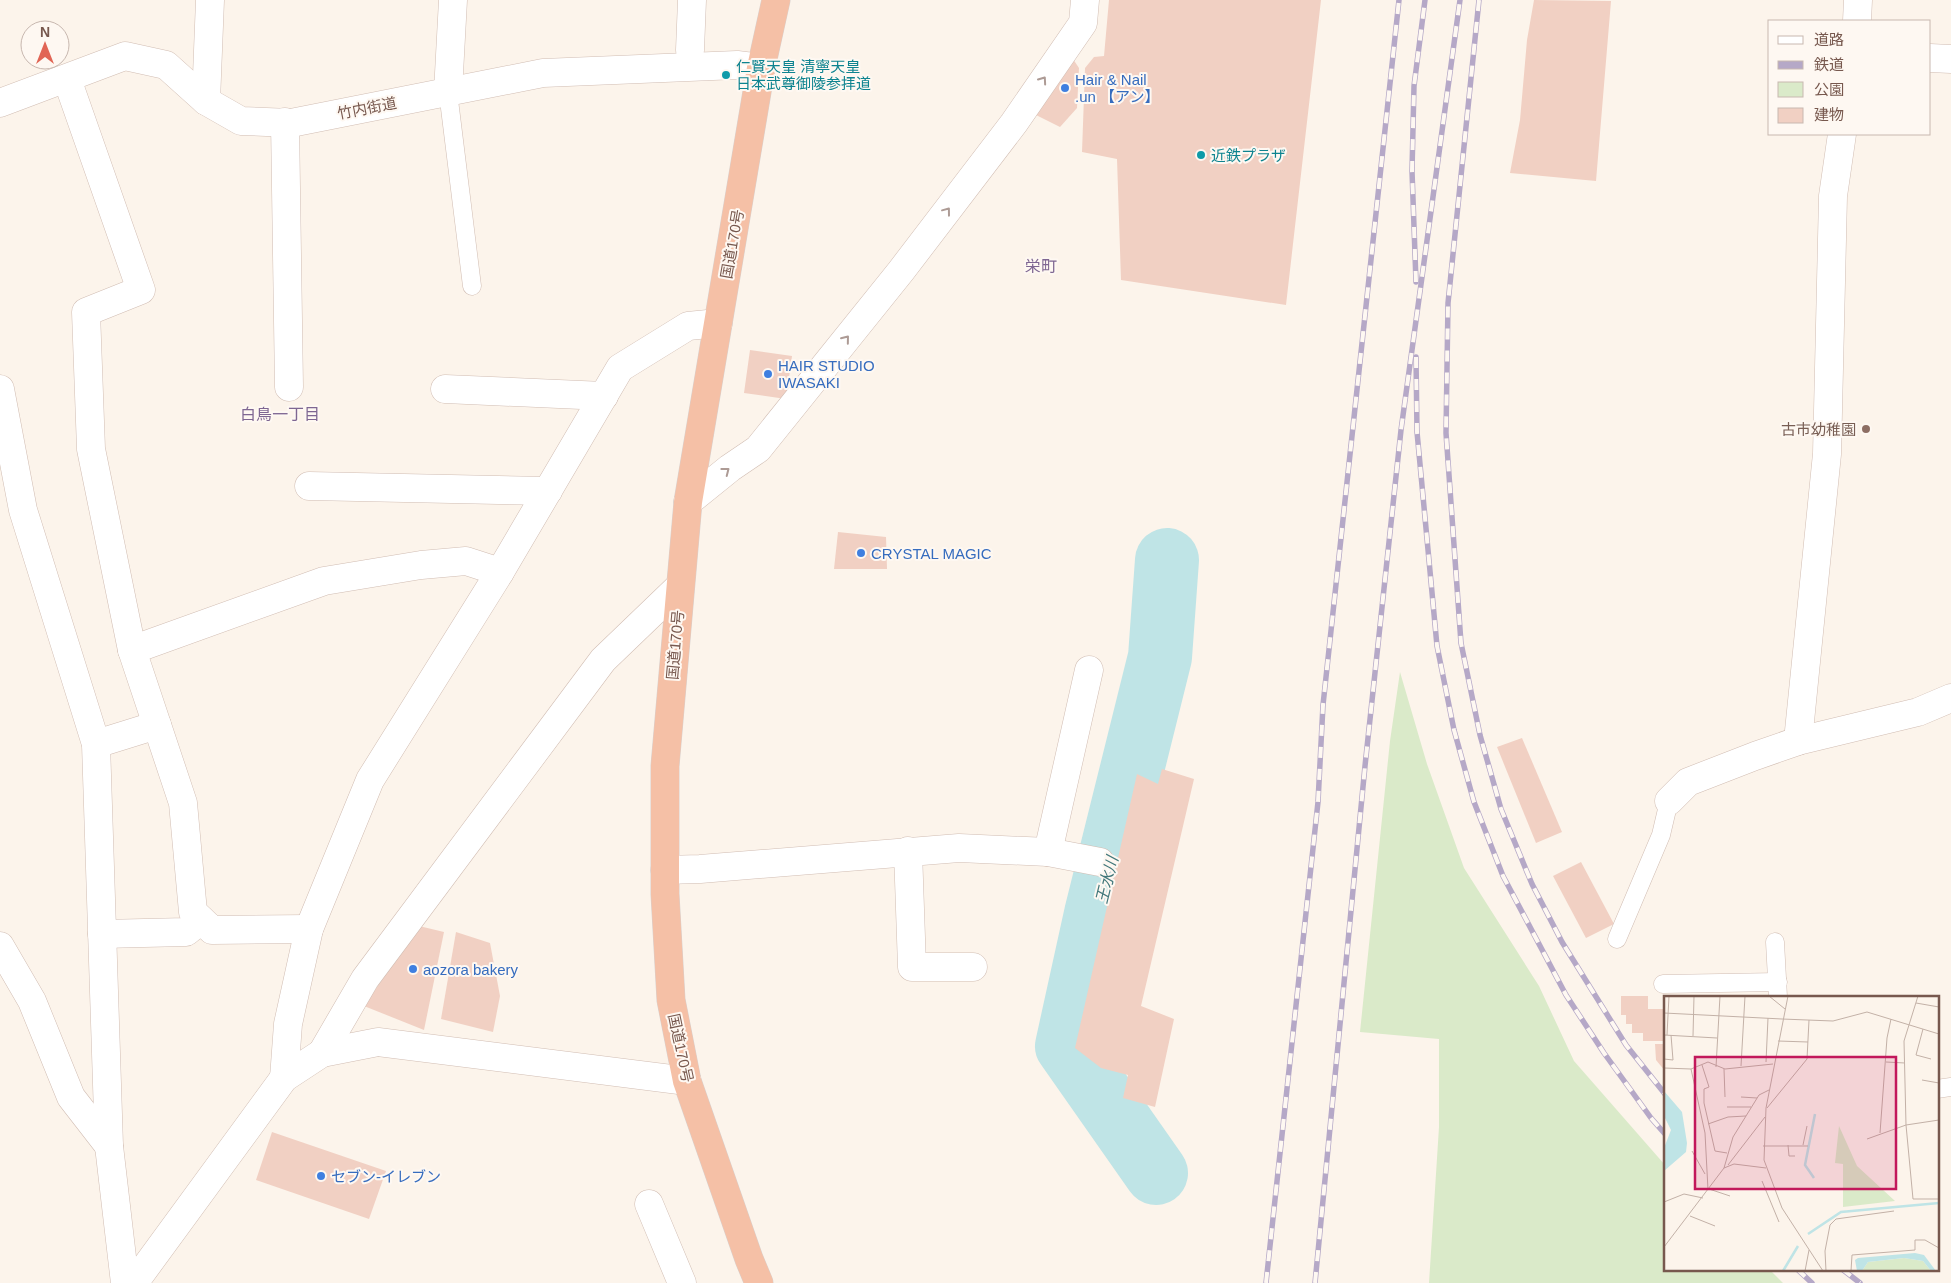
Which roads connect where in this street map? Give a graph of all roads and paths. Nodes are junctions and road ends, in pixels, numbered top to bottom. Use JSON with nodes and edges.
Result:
{"nodes":[{"id":1,"x":210,"y":0,"type":"edge"},
{"id":2,"x":453,"y":0,"type":"edge"},
{"id":3,"x":692,"y":0,"type":"edge"},
{"id":4,"x":776,"y":0,"type":"edge"},
{"id":5,"x":1085,"y":0,"type":"edge"},
{"id":6,"x":1858,"y":0,"type":"edge"},
{"id":7,"x":1857,"y":20,"type":"edge"},
{"id":8,"x":689,"y":58,"type":"junction"},
{"id":9,"x":1931,"y":58,"type":"edge"},
{"id":10,"x":1951,"y":59,"type":"edge"},
{"id":11,"x":762,"y":68,"type":"junction"},
{"id":12,"x":67,"y":79,"type":"junction"},
{"id":13,"x":448,"y":92,"type":"junction"},
{"id":14,"x":206,"y":101,"type":"junction"},
{"id":15,"x":0,"y":103,"type":"edge"},
{"id":16,"x":285,"y":122,"type":"junction"},
{"id":17,"x":1842,"y":135,"type":"edge"},
{"id":18,"x":472,"y":286,"type":"dead end"},
{"id":19,"x":718,"y":323,"type":"junction"},
{"id":20,"x":289,"y":387,"type":"dead end"},
{"id":21,"x":445,"y":388,"type":"dead end"},
{"id":22,"x":0,"y":389,"type":"edge"},
{"id":23,"x":604,"y":396,"type":"junction"},
{"id":24,"x":309,"y":486,"type":"dead end"},
{"id":25,"x":548,"y":491,"type":"junction"},
{"id":26,"x":688,"y":502,"type":"junction"},
{"id":27,"x":500,"y":572,"type":"junction"},
{"id":28,"x":680,"y":586,"type":"junction"},
{"id":29,"x":132,"y":650,"type":"junction"},
{"id":30,"x":1089,"y":670,"type":"dead end"},
{"id":31,"x":1951,"y":698,"type":"edge"},
{"id":32,"x":157,"y":725,"type":"junction"},
{"id":33,"x":1798,"y":741,"type":"junction"},
{"id":34,"x":96,"y":744,"type":"junction"},
{"id":35,"x":1668,"y":801,"type":"joint"},
{"id":36,"x":908,"y":851,"type":"junction"},
{"id":37,"x":1048,"y":852,"type":"junction"},
{"id":38,"x":1100,"y":862,"type":"dead end"},
{"id":39,"x":665,"y":870,"type":"junction"},
{"id":40,"x":201,"y":920,"type":"junction"},
{"id":41,"x":309,"y":929,"type":"junction"},
{"id":42,"x":102,"y":934,"type":"junction"},
{"id":43,"x":1617,"y":939,"type":"dead end"},
{"id":44,"x":1775,"y":942,"type":"dead end"},
{"id":45,"x":0,"y":946,"type":"edge"},
{"id":46,"x":973,"y":967,"type":"dead end"},
{"id":47,"x":1663,"y":984,"type":"dead end"},
{"id":48,"x":1778,"y":989,"type":"edge"},
{"id":49,"x":322,"y":1053,"type":"junction"},
{"id":50,"x":284,"y":1078,"type":"junction"},
{"id":51,"x":687,"y":1081,"type":"junction"},
{"id":52,"x":1951,"y":1087,"type":"edge"},
{"id":53,"x":1938,"y":1089,"type":"edge"},
{"id":54,"x":109,"y":1146,"type":"junction"},
{"id":55,"x":648,"y":1204,"type":"dead end"},
{"id":56,"x":135,"y":1282,"type":"edge"},
{"id":57,"x":682,"y":1283,"type":"edge"},
{"id":58,"x":759,"y":1283,"type":"edge"}],
"edges":[{"from":1,"to":14,"type":"street"},
{"from":2,"to":13,"type":"street"},
{"from":3,"to":8,"type":"street"},
{"from":4,"to":11,"type":"highway","name":"国道170号"},
{"from":26,"to":5,"type":"street","one_way":true},
{"from":6,"to":7,"type":"street"},
{"from":8,"to":11,"type":"street","name":"竹内街道"},
{"from":8,"to":13,"type":"street","name":"竹内街道"},
{"from":9,"to":10,"type":"street"},
{"from":11,"to":19,"type":"highway","name":"国道170号"},
{"from":12,"to":14,"type":"street","name":"竹内街道"},
{"from":12,"to":15,"type":"street","name":"竹内街道"},
{"from":12,"to":29,"type":"street"},
{"from":13,"to":16,"type":"street","name":"竹内街道"},
{"from":13,"to":18,"type":"lane"},
{"from":14,"to":16,"type":"street","name":"竹内街道"},
{"from":16,"to":20,"type":"street"},
{"from":17,"to":33,"type":"street"},
{"from":19,"to":23,"type":"street"},
{"from":19,"to":26,"type":"highway","name":"国道170号"},
{"from":21,"to":23,"type":"street"},
{"from":22,"to":34,"type":"street"},
{"from":23,"to":25,"type":"street"},
{"from":24,"to":25,"type":"street"},
{"from":25,"to":27,"type":"street"},
{"from":26,"to":28,"type":"highway","name":"国道170号"},
{"from":27,"to":29,"type":"street"},
{"from":27,"to":41,"type":"street"},
{"from":28,"to":39,"type":"highway","name":"国道170号"},
{"from":28,"to":49,"type":"street"},
{"from":29,"to":32,"type":"street"},
{"from":30,"to":37,"type":"street"},
{"from":31,"to":33,"type":"street"},
{"from":32,"to":34,"type":"street"},
{"from":32,"to":40,"type":"street"},
{"from":33,"to":35,"type":"street"},
{"from":34,"to":42,"type":"street"},
{"from":35,"to":43,"type":"lane"},
{"from":36,"to":37,"type":"street"},
{"from":36,"to":39,"type":"street"},
{"from":36,"to":46,"type":"street"},
{"from":37,"to":38,"type":"street"},
{"from":39,"to":51,"type":"highway","name":"国道170号"},
{"from":40,"to":41,"type":"street"},
{"from":40,"to":42,"type":"street"},
{"from":41,"to":50,"type":"street"},
{"from":42,"to":54,"type":"street"},
{"from":44,"to":48,"type":"lane"},
{"from":45,"to":54,"type":"street"},
{"from":47,"to":48,"type":"lane"},
{"from":49,"to":50,"type":"street"},
{"from":49,"to":51,"type":"street"},
{"from":50,"to":56,"type":"street"},
{"from":51,"to":58,"type":"highway","name":"国道170号"},
{"from":52,"to":53,"type":"lane"},
{"from":54,"to":56,"type":"street"},
{"from":55,"to":57,"type":"street"}]}
